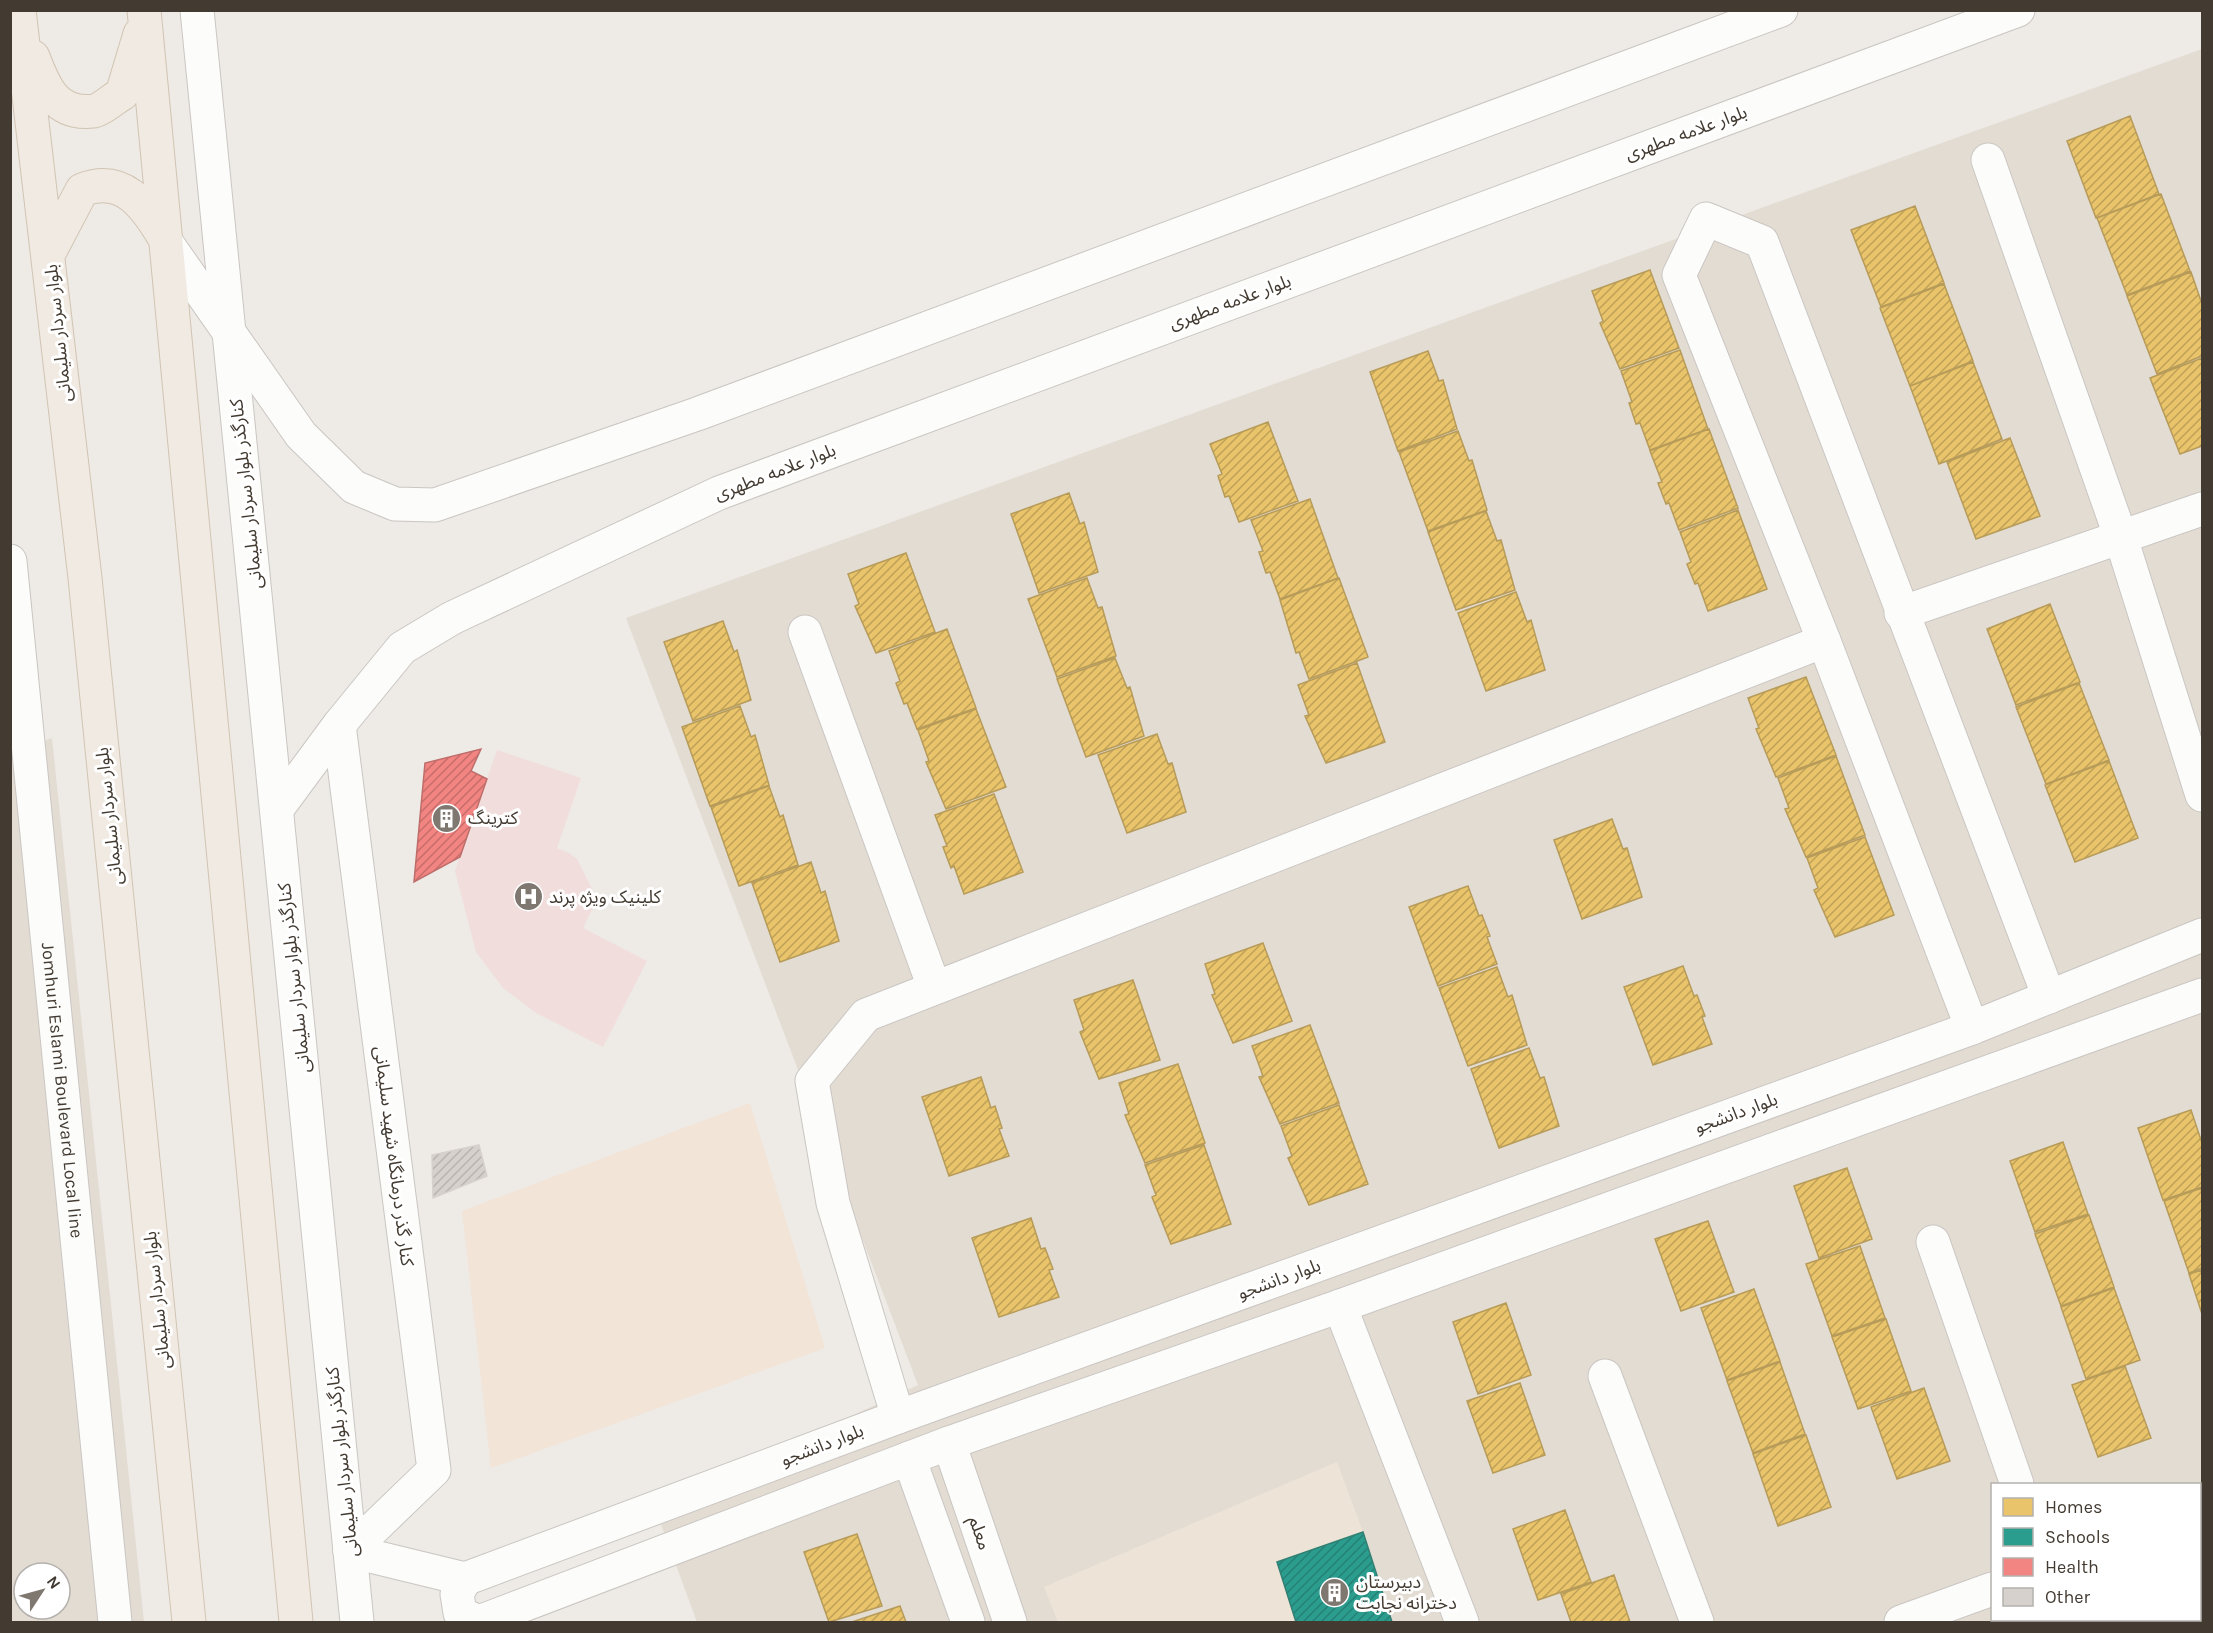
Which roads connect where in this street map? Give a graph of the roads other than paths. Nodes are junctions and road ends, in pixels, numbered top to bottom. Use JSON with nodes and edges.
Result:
{"nodes":[{"id":1,"x":197,"y":10,"type":"edge"},
{"id":2,"x":1781,"y":10,"type":"edge"},
{"id":3,"x":2018,"y":10,"type":"edge"},
{"id":4,"x":144,"y":15,"type":"edge"},
{"id":5,"x":20,"y":16,"type":"edge"},
{"id":6,"x":1988,"y":160,"type":"dead end"},
{"id":7,"x":166,"y":242,"type":"junction"},
{"id":8,"x":49,"y":253,"type":"junction"},
{"id":9,"x":229,"y":334,"type":"junction"},
{"id":10,"x":2202,"y":509,"type":"edge"},
{"id":11,"x":2121,"y":538,"type":"junction"},
{"id":12,"x":10,"y":561,"type":"edge"},
{"id":13,"x":1901,"y":613,"type":"junction"},
{"id":14,"x":805,"y":632,"type":"dead end"},
{"id":15,"x":1824,"y":641,"type":"junction"},
{"id":16,"x":19,"y":722,"type":"edge"},
{"id":17,"x":339,"y":725,"type":"junction"},
{"id":18,"x":2194,"y":746,"type":"edge"},
{"id":19,"x":2202,"y":795,"type":"edge"},
{"id":20,"x":278,"y":809,"type":"junction"},
{"id":21,"x":2202,"y":935,"type":"edge"},
{"id":22,"x":934,"y":987,"type":"junction"},
{"id":23,"x":2202,"y":995,"type":"edge"},
{"id":24,"x":2049,"y":997,"type":"junction"},
{"id":25,"x":1972,"y":1028,"type":"junction"},
{"id":26,"x":1933,"y":1242,"type":"dead end"},
{"id":27,"x":1340,"y":1306,"type":"junction"},
{"id":28,"x":1605,"y":1376,"type":"dead end"},
{"id":29,"x":898,"y":1417,"type":"junction"},
{"id":30,"x":949,"y":1443,"type":"junction"},
{"id":31,"x":909,"y":1458,"type":"junction"},
{"id":32,"x":2016,"y":1483,"type":"edge"},
{"id":33,"x":350,"y":1551,"type":"junction"},
{"id":34,"x":465,"y":1580,"type":"junction"},
{"id":35,"x":1991,"y":1589,"type":"edge"},
{"id":36,"x":115,"y":1623,"type":"edge"},
{"id":37,"x":189,"y":1623,"type":"edge"},
{"id":38,"x":296,"y":1623,"type":"edge"},
{"id":39,"x":357,"y":1623,"type":"edge"},
{"id":40,"x":478,"y":1623,"type":"edge"},
{"id":41,"x":968,"y":1623,"type":"edge"},
{"id":42,"x":1010,"y":1623,"type":"edge"},
{"id":43,"x":1462,"y":1623,"type":"edge"},
{"id":44,"x":1697,"y":1623,"type":"edge"},
{"id":45,"x":1901,"y":1623,"type":"edge"}],
"edges":[{"from":1,"to":9,"type":"street"},
{"from":2,"to":9,"type":"street"},
{"from":3,"to":17,"type":"street","name":"بلوار علامه مطهری"},
{"from":4,"to":5,"type":"main road"},
{"from":4,"to":7,"type":"main road"},
{"from":5,"to":8,"type":"main road","name":"بلوار سردار سلیمانی"},
{"from":6,"to":11,"type":"street"},
{"from":7,"to":8,"type":"main road"},
{"from":7,"to":9,"type":"street"},
{"from":7,"to":38,"type":"main road"},
{"from":8,"to":37,"type":"main road","name":"بلوار سردار سلیمانی"},
{"from":9,"to":20,"type":"street","name":"کنارگذر بلوار سردار سلیمانی"},
{"from":10,"to":11,"type":"street"},
{"from":11,"to":13,"type":"street"},
{"from":11,"to":18,"type":"street"},
{"from":12,"to":16,"type":"street","name":"Jomhuri Eslami Boulevard Local line"},
{"from":13,"to":15,"type":"street"},
{"from":13,"to":24,"type":"street"},
{"from":14,"to":22,"type":"street"},
{"from":15,"to":22,"type":"street"},
{"from":15,"to":25,"type":"street"},
{"from":16,"to":36,"type":"street","name":"Jomhuri Eslami Boulevard Local line"},
{"from":17,"to":20,"type":"street","name":"بلوار علامه مطهری"},
{"from":17,"to":33,"type":"street","name":"کنار گذر درمانگاه شهید سلیمانی"},
{"from":18,"to":19,"type":"street"},
{"from":20,"to":33,"type":"street","name":"کنارگذر بلوار سردار سلیمانی"},
{"from":21,"to":24,"type":"street","name":"بلوار دانشجو"},
{"from":22,"to":29,"type":"street"},
{"from":23,"to":27,"type":"street"},
{"from":24,"to":25,"type":"street","name":"بلوار دانشجو"},
{"from":25,"to":29,"type":"street","name":"بلوار دانشجو"},
{"from":26,"to":32,"type":"street"},
{"from":27,"to":30,"type":"street"},
{"from":27,"to":43,"type":"street"},
{"from":28,"to":44,"type":"street"},
{"from":29,"to":34,"type":"street","name":"بلوار دانشجو"},
{"from":30,"to":31,"type":"street"},
{"from":30,"to":42,"type":"street","name":"معلم"},
{"from":31,"to":40,"type":"street"},
{"from":31,"to":41,"type":"street"},
{"from":33,"to":34,"type":"street"},
{"from":33,"to":39,"type":"street","name":"کنارگذر بلوار سردار سلیمانی"},
{"from":34,"to":40,"type":"street"},
{"from":35,"to":45,"type":"street"}]}
